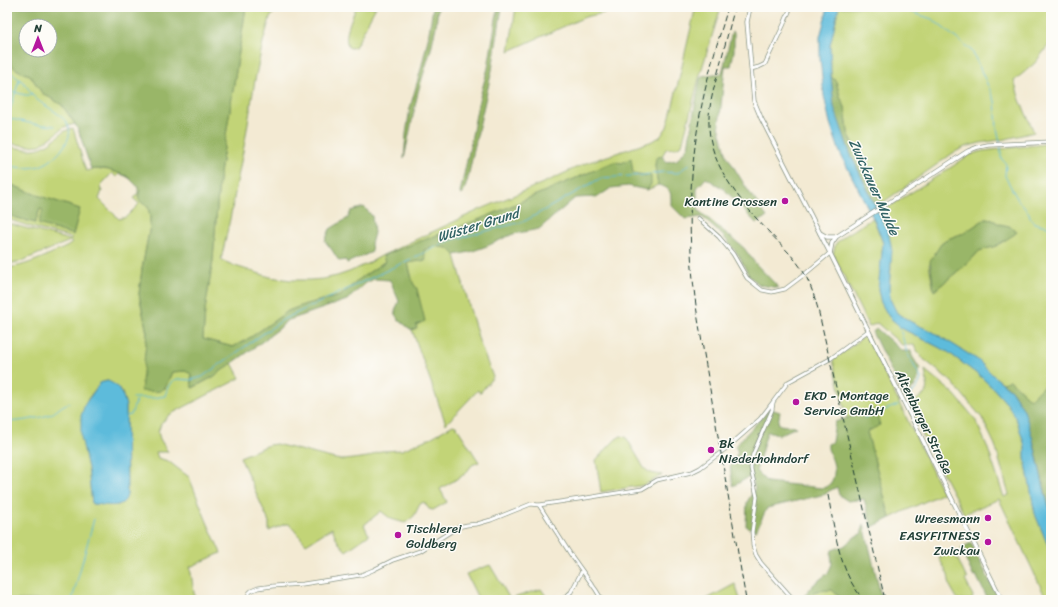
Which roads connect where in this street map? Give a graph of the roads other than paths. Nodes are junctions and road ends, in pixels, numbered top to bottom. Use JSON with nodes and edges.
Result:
{"nodes":[{"id":1,"x":750,"y":7,"type":"edge"},
{"id":2,"x":791,"y":7,"type":"edge"},
{"id":3,"x":751,"y":69,"type":"junction"},
{"id":4,"x":1051,"y":142,"type":"edge"},
{"id":5,"x":698,"y":218,"type":"dead end"},
{"id":6,"x":819,"y":232,"type":"junction"},
{"id":7,"x":836,"y":237,"type":"junction"},
{"id":8,"x":830,"y":253,"type":"junction"},
{"id":9,"x":868,"y":331,"type":"junction"},
{"id":10,"x":773,"y":401,"type":"junction"},
{"id":11,"x":539,"y":505,"type":"junction"},
{"id":12,"x":582,"y":572,"type":"junction"},
{"id":13,"x":247,"y":600,"type":"edge"},
{"id":14,"x":562,"y":600,"type":"edge"},
{"id":15,"x":602,"y":600,"type":"edge"},
{"id":16,"x":794,"y":600,"type":"edge"},
{"id":17,"x":1002,"y":600,"type":"edge"}],
"edges":[{"from":1,"to":3,"type":"street","name":"Altenburger Straße"},
{"from":2,"to":3,"type":"street"},
{"from":3,"to":6,"type":"street","name":"Altenburger Straße"},
{"from":4,"to":7,"type":"street"},
{"from":5,"to":8,"type":"street"},
{"from":6,"to":7,"type":"street"},
{"from":6,"to":8,"type":"street","name":"Altenburger Straße"},
{"from":7,"to":8,"type":"street"},
{"from":8,"to":9,"type":"street","name":"Altenburger Straße"},
{"from":9,"to":10,"type":"street"},
{"from":9,"to":17,"type":"street","name":"Altenburger Straße"},
{"from":10,"to":11,"type":"street"},
{"from":10,"to":16,"type":"street"},
{"from":11,"to":12,"type":"street"},
{"from":11,"to":13,"type":"street"},
{"from":12,"to":14,"type":"street"},
{"from":12,"to":15,"type":"street"}]}
